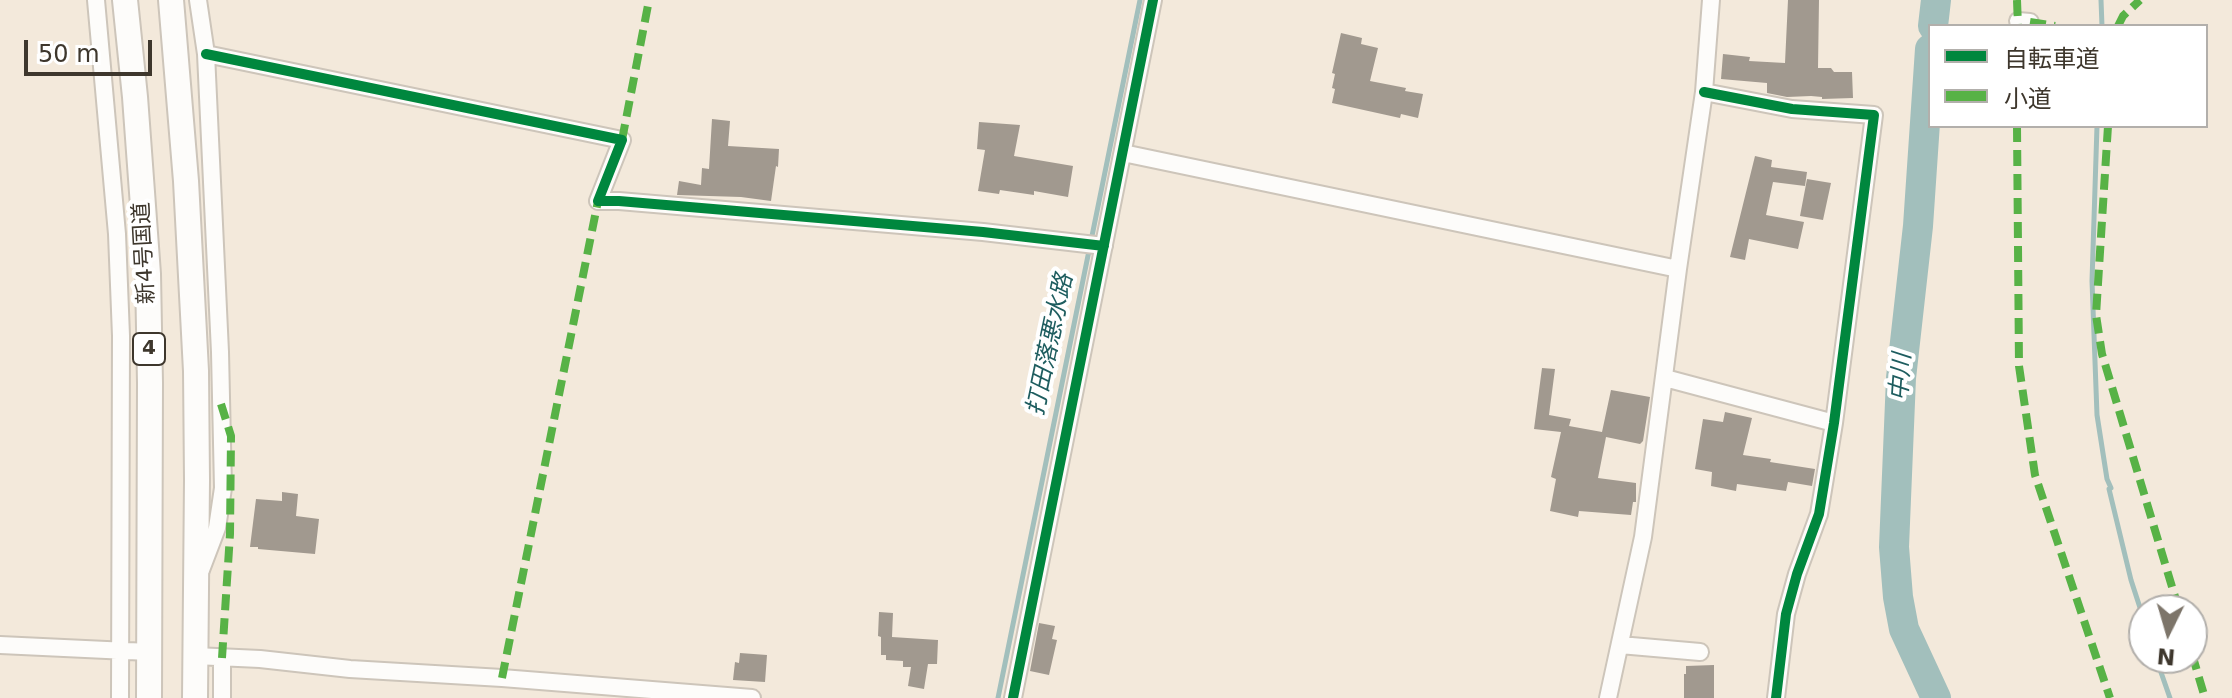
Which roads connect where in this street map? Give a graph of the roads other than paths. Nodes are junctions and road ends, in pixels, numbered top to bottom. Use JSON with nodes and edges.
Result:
{"nodes":[{"id":1,"x":96,"y":0,"type":"edge"},
{"id":2,"x":125,"y":0,"type":"edge"},
{"id":3,"x":171,"y":0,"type":"edge"},
{"id":4,"x":198,"y":0,"type":"edge"},
{"id":5,"x":1153,"y":0,"type":"edge"},
{"id":6,"x":1711,"y":0,"type":"edge"},
{"id":7,"x":206,"y":54,"type":"junction"},
{"id":8,"x":1704,"y":92,"type":"junction"},
{"id":9,"x":1123,"y":153,"type":"junction"},
{"id":10,"x":1104,"y":246,"type":"junction"},
{"id":11,"x":1678,"y":269,"type":"junction"},
{"id":12,"x":1665,"y":378,"type":"junction"},
{"id":13,"x":1834,"y":423,"type":"junction"},
{"id":14,"x":195,"y":586,"type":"junction"},
{"id":15,"x":0,"y":645,"type":"edge"},
{"id":16,"x":1620,"y":645,"type":"junction"},
{"id":17,"x":120,"y":649,"type":"junction"},
{"id":18,"x":149,"y":652,"type":"junction"},
{"id":19,"x":1700,"y":652,"type":"dead end"},
{"id":20,"x":195,"y":656,"type":"junction"},
{"id":21,"x":222,"y":658,"type":"junction"},
{"id":22,"x":120,"y":698,"type":"edge"},
{"id":23,"x":149,"y":698,"type":"edge"},
{"id":24,"x":195,"y":698,"type":"edge"},
{"id":25,"x":222,"y":698,"type":"edge"},
{"id":26,"x":752,"y":698,"type":"edge"},
{"id":27,"x":1013,"y":698,"type":"edge"},
{"id":28,"x":1608,"y":698,"type":"edge"},
{"id":29,"x":1776,"y":698,"type":"edge"}],
"edges":[{"from":1,"to":17,"type":"street"},
{"from":2,"to":18,"type":"highway","name":"新4号国道","number":"4"},
{"from":3,"to":14,"type":"highway","name":"新4号国道","number":"4"},
{"from":4,"to":7,"type":"street"},
{"from":5,"to":9,"type":"street"},
{"from":6,"to":8,"type":"street"},
{"from":7,"to":10,"type":"street"},
{"from":7,"to":14,"type":"street"},
{"from":8,"to":11,"type":"street"},
{"from":8,"to":13,"type":"street"},
{"from":9,"to":10,"type":"street"},
{"from":9,"to":11,"type":"street"},
{"from":10,"to":27,"type":"street"},
{"from":11,"to":12,"type":"street"},
{"from":12,"to":13,"type":"street"},
{"from":12,"to":16,"type":"street"},
{"from":13,"to":29,"type":"street"},
{"from":14,"to":20,"type":"highway","name":"新4号国道","number":"4"},
{"from":15,"to":17,"type":"street"},
{"from":16,"to":19,"type":"street"},
{"from":16,"to":28,"type":"street"},
{"from":17,"to":18,"type":"street"},
{"from":17,"to":22,"type":"street"},
{"from":18,"to":23,"type":"highway","name":"新4号国道","number":"4"},
{"from":20,"to":21,"type":"street"},
{"from":20,"to":24,"type":"highway","name":"新4号国道","number":"4"},
{"from":21,"to":25,"type":"street"},
{"from":21,"to":26,"type":"street"}]}
